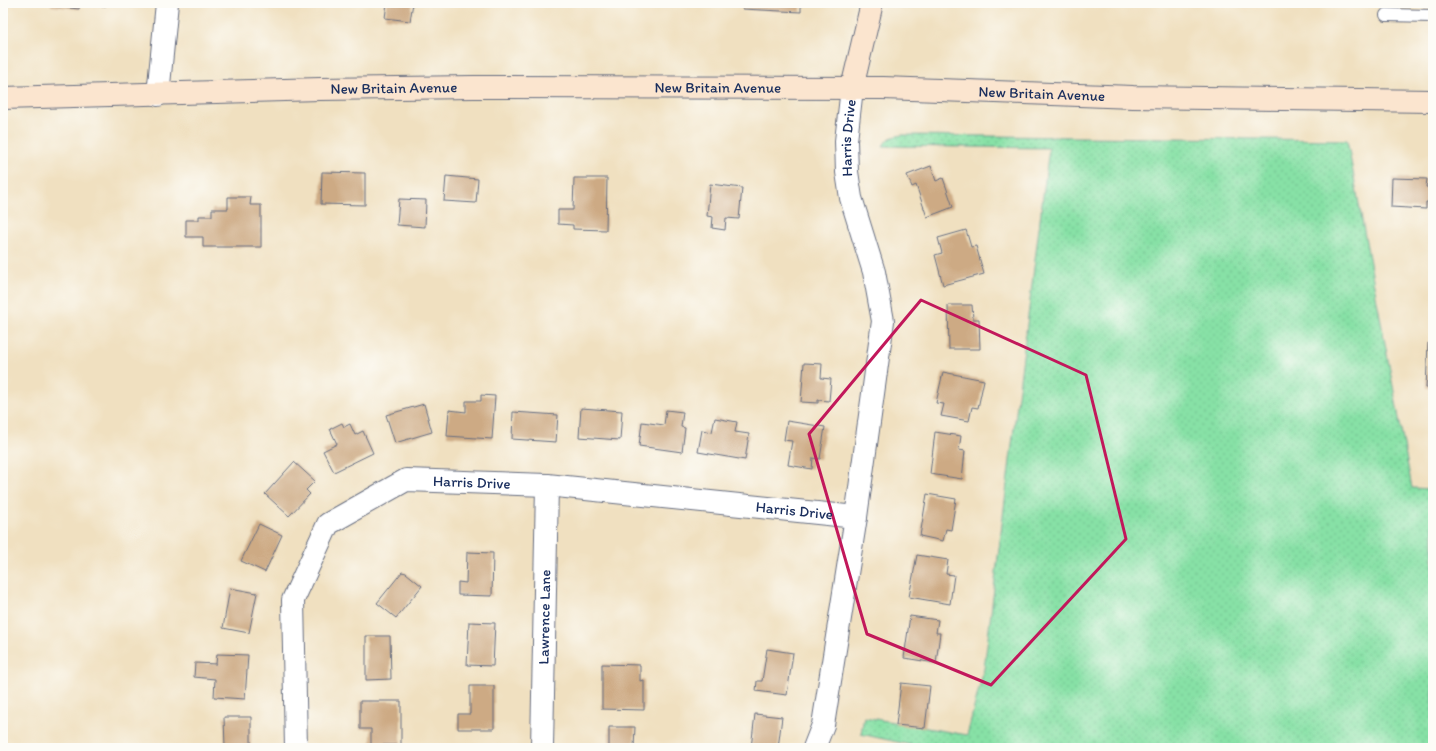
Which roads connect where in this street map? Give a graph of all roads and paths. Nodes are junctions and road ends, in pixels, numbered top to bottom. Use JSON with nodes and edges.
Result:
{"nodes":[{"id":1,"x":167,"y":3,"type":"edge"},
{"id":2,"x":872,"y":3,"type":"edge"},
{"id":3,"x":1386,"y":15,"type":"dead end"},
{"id":4,"x":1433,"y":16,"type":"edge"},
{"id":5,"x":852,"y":88,"type":"junction"},
{"id":6,"x":158,"y":94,"type":"junction"},
{"id":7,"x":3,"y":98,"type":"edge"},
{"id":8,"x":1433,"y":101,"type":"edge"},
{"id":9,"x":547,"y":485,"type":"junction"},
{"id":10,"x":856,"y":517,"type":"junction"},
{"id":11,"x":296,"y":748,"type":"edge"},
{"id":12,"x":542,"y":748,"type":"edge"},
{"id":13,"x":814,"y":748,"type":"edge"}],
"edges":[{"from":1,"to":6,"type":"street"},
{"from":2,"to":5,"type":"main road"},
{"from":3,"to":4,"type":"lane"},
{"from":5,"to":6,"type":"main road","name":"New Britain Avenue"},
{"from":5,"to":8,"type":"main road","name":"New Britain Avenue"},
{"from":5,"to":10,"type":"street","name":"Harris Drive"},
{"from":6,"to":7,"type":"main road","name":"New Britain Avenue"},
{"from":9,"to":10,"type":"street","name":"Harris Drive"},
{"from":9,"to":11,"type":"street","name":"Harris Drive"},
{"from":9,"to":12,"type":"street","name":"Lawrence Lane"},
{"from":10,"to":13,"type":"street","name":"Harris Drive"}]}
